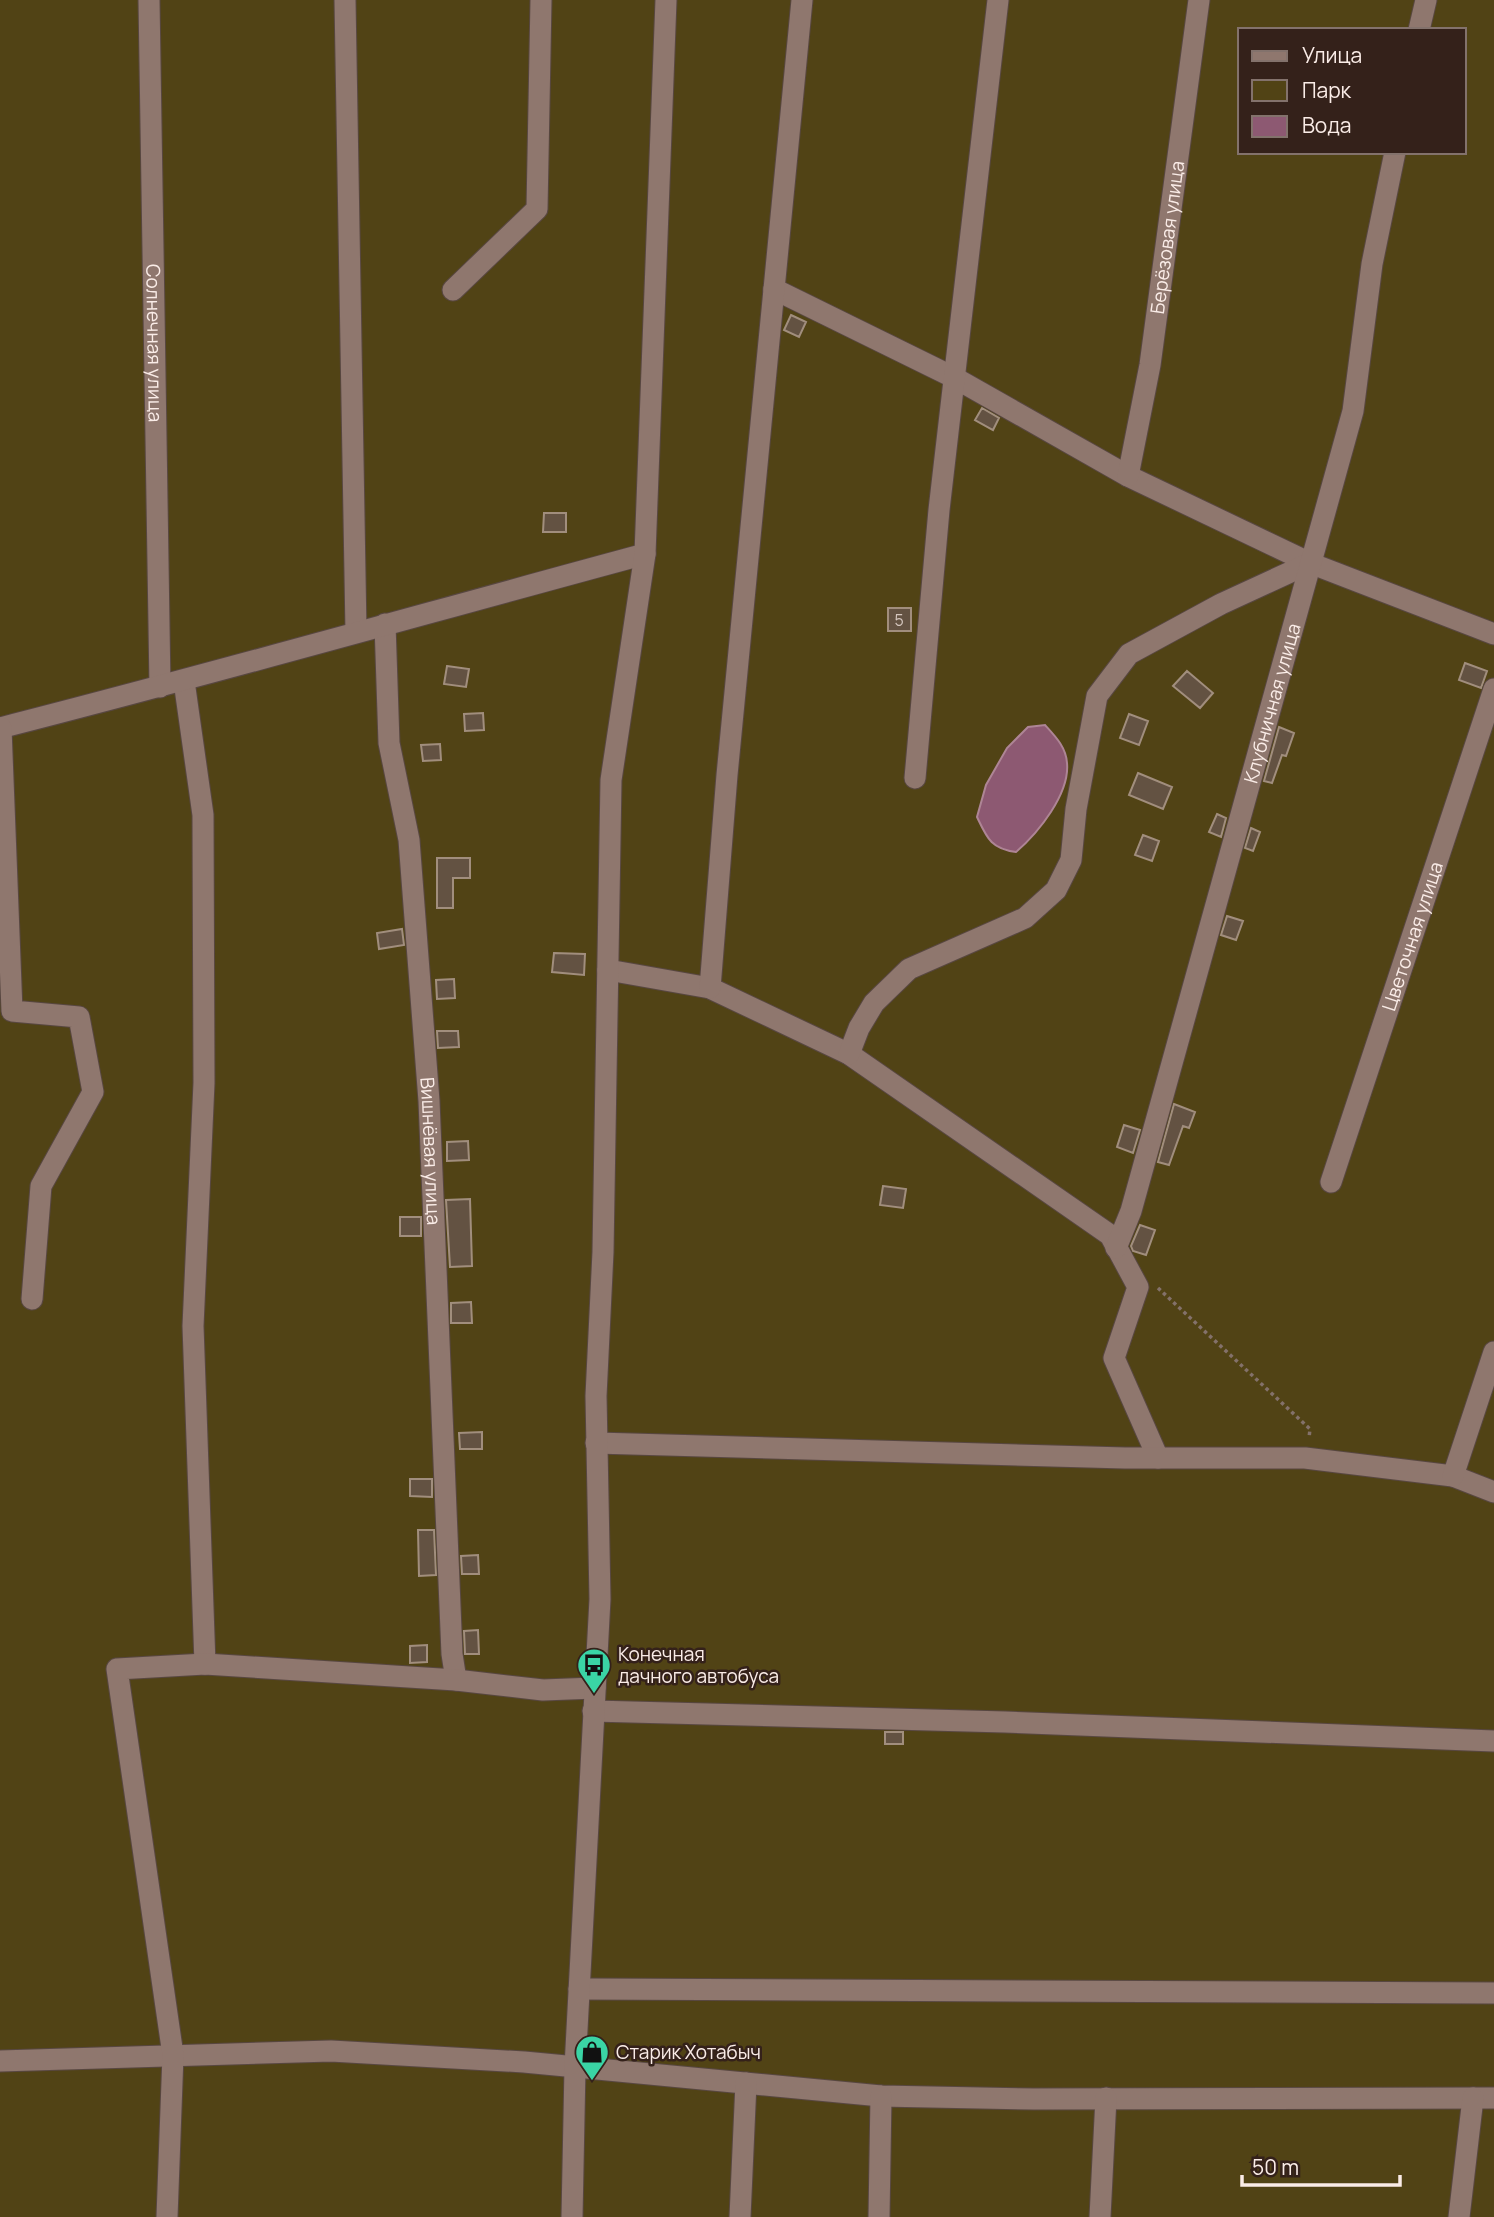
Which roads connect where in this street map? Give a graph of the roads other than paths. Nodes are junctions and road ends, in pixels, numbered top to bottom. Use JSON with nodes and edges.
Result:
{"nodes":[{"id":1,"x":149,"y":0,"type":"edge"},
{"id":2,"x":345,"y":0,"type":"edge"},
{"id":3,"x":541,"y":0,"type":"edge"},
{"id":4,"x":666,"y":0,"type":"edge"},
{"id":5,"x":802,"y":0,"type":"edge"},
{"id":6,"x":998,"y":0,"type":"edge"},
{"id":7,"x":1199,"y":0,"type":"edge"},
{"id":8,"x":1426,"y":0,"type":"edge"},
{"id":9,"x":1419,"y":28,"type":"edge"},
{"id":10,"x":1395,"y":154,"type":"edge"},
{"id":11,"x":774,"y":289,"type":"junction"},
{"id":12,"x":453,"y":290,"type":"dead end"},
{"id":13,"x":955,"y":379,"type":"junction"},
{"id":14,"x":1128,"y":476,"type":"junction"},
{"id":15,"x":645,"y":554,"type":"junction"},
{"id":16,"x":1310,"y":562,"type":"junction"},
{"id":17,"x":385,"y":624,"type":"junction"},
{"id":18,"x":356,"y":632,"type":"junction"},
{"id":19,"x":1494,"y":634,"type":"edge"},
{"id":20,"x":184,"y":681,"type":"junction"},
{"id":21,"x":160,"y":687,"type":"junction"},
{"id":22,"x":1494,"y":689,"type":"edge"},
{"id":23,"x":0,"y":728,"type":"edge"},
{"id":24,"x":915,"y":778,"type":"dead end"},
{"id":25,"x":608,"y":970,"type":"junction"},
{"id":26,"x":710,"y":988,"type":"junction"},
{"id":27,"x":849,"y":1055,"type":"junction"},
{"id":28,"x":1331,"y":1182,"type":"dead end"},
{"id":29,"x":1116,"y":1248,"type":"junction"},
{"id":30,"x":32,"y":1299,"type":"dead end"},
{"id":31,"x":1494,"y":1352,"type":"edge"},
{"id":32,"x":596,"y":1443,"type":"junction"},
{"id":33,"x":1158,"y":1458,"type":"junction"},
{"id":34,"x":1453,"y":1476,"type":"junction"},
{"id":35,"x":1494,"y":1492,"type":"edge"},
{"id":36,"x":205,"y":1664,"type":"junction"},
{"id":37,"x":456,"y":1680,"type":"junction"},
{"id":38,"x":595,"y":1688,"type":"junction"},
{"id":39,"x":593,"y":1711,"type":"junction"},
{"id":40,"x":1494,"y":1741,"type":"edge"},
{"id":41,"x":579,"y":1989,"type":"junction"},
{"id":42,"x":1494,"y":1993,"type":"edge"},
{"id":43,"x":173,"y":2055,"type":"junction"},
{"id":44,"x":0,"y":2061,"type":"edge"},
{"id":45,"x":575,"y":2067,"type":"junction"},
{"id":46,"x":746,"y":2083,"type":"junction"},
{"id":47,"x":881,"y":2096,"type":"junction"},
{"id":48,"x":1106,"y":2098,"type":"junction"},
{"id":49,"x":1483,"y":2098,"type":"edge"},
{"id":50,"x":167,"y":2217,"type":"edge"},
{"id":51,"x":572,"y":2217,"type":"edge"},
{"id":52,"x":740,"y":2217,"type":"edge"},
{"id":53,"x":879,"y":2217,"type":"edge"},
{"id":54,"x":1100,"y":2217,"type":"edge"},
{"id":55,"x":1459,"y":2217,"type":"edge"}],
"edges":[{"from":1,"to":21,"type":"street","name":"Солнечная улица"},
{"from":2,"to":18,"type":"street"},
{"from":3,"to":12,"type":"street"},
{"from":4,"to":15,"type":"street"},
{"from":5,"to":11,"type":"street"},
{"from":6,"to":13,"type":"street"},
{"from":7,"to":14,"type":"street","name":"Берёзовая улица"},
{"from":8,"to":9,"type":"street"},
{"from":10,"to":16,"type":"street","name":"Клубничная улица"},
{"from":11,"to":13,"type":"street"},
{"from":11,"to":26,"type":"street"},
{"from":13,"to":14,"type":"street"},
{"from":13,"to":24,"type":"street"},
{"from":14,"to":16,"type":"street"},
{"from":15,"to":17,"type":"street"},
{"from":15,"to":25,"type":"street"},
{"from":16,"to":19,"type":"street"},
{"from":16,"to":27,"type":"street"},
{"from":16,"to":29,"type":"street","name":"Клубничная улица"},
{"from":17,"to":18,"type":"street"},
{"from":17,"to":37,"type":"street","name":"Вишнёвая улица"},
{"from":18,"to":20,"type":"street"},
{"from":20,"to":21,"type":"street"},
{"from":20,"to":36,"type":"street"},
{"from":21,"to":23,"type":"street"},
{"from":22,"to":28,"type":"street","name":"Цветочная улица"},
{"from":23,"to":30,"type":"street"},
{"from":25,"to":26,"type":"street"},
{"from":25,"to":32,"type":"street"},
{"from":26,"to":27,"type":"street"},
{"from":27,"to":29,"type":"street"},
{"from":29,"to":33,"type":"street"},
{"from":31,"to":34,"type":"street"},
{"from":32,"to":33,"type":"street"},
{"from":32,"to":38,"type":"street"},
{"from":33,"to":34,"type":"street"},
{"from":34,"to":35,"type":"street"},
{"from":36,"to":37,"type":"street"},
{"from":36,"to":43,"type":"street"},
{"from":37,"to":38,"type":"street"},
{"from":38,"to":39,"type":"street"},
{"from":39,"to":40,"type":"street"},
{"from":39,"to":41,"type":"street"},
{"from":41,"to":42,"type":"street"},
{"from":41,"to":45,"type":"street"},
{"from":43,"to":44,"type":"street"},
{"from":43,"to":45,"type":"street"},
{"from":43,"to":50,"type":"street"},
{"from":45,"to":46,"type":"street"},
{"from":45,"to":51,"type":"street"},
{"from":46,"to":47,"type":"street"},
{"from":46,"to":52,"type":"street"},
{"from":47,"to":48,"type":"street"},
{"from":47,"to":53,"type":"street"},
{"from":48,"to":49,"type":"street"},
{"from":48,"to":54,"type":"street"},
{"from":49,"to":55,"type":"street"}]}
